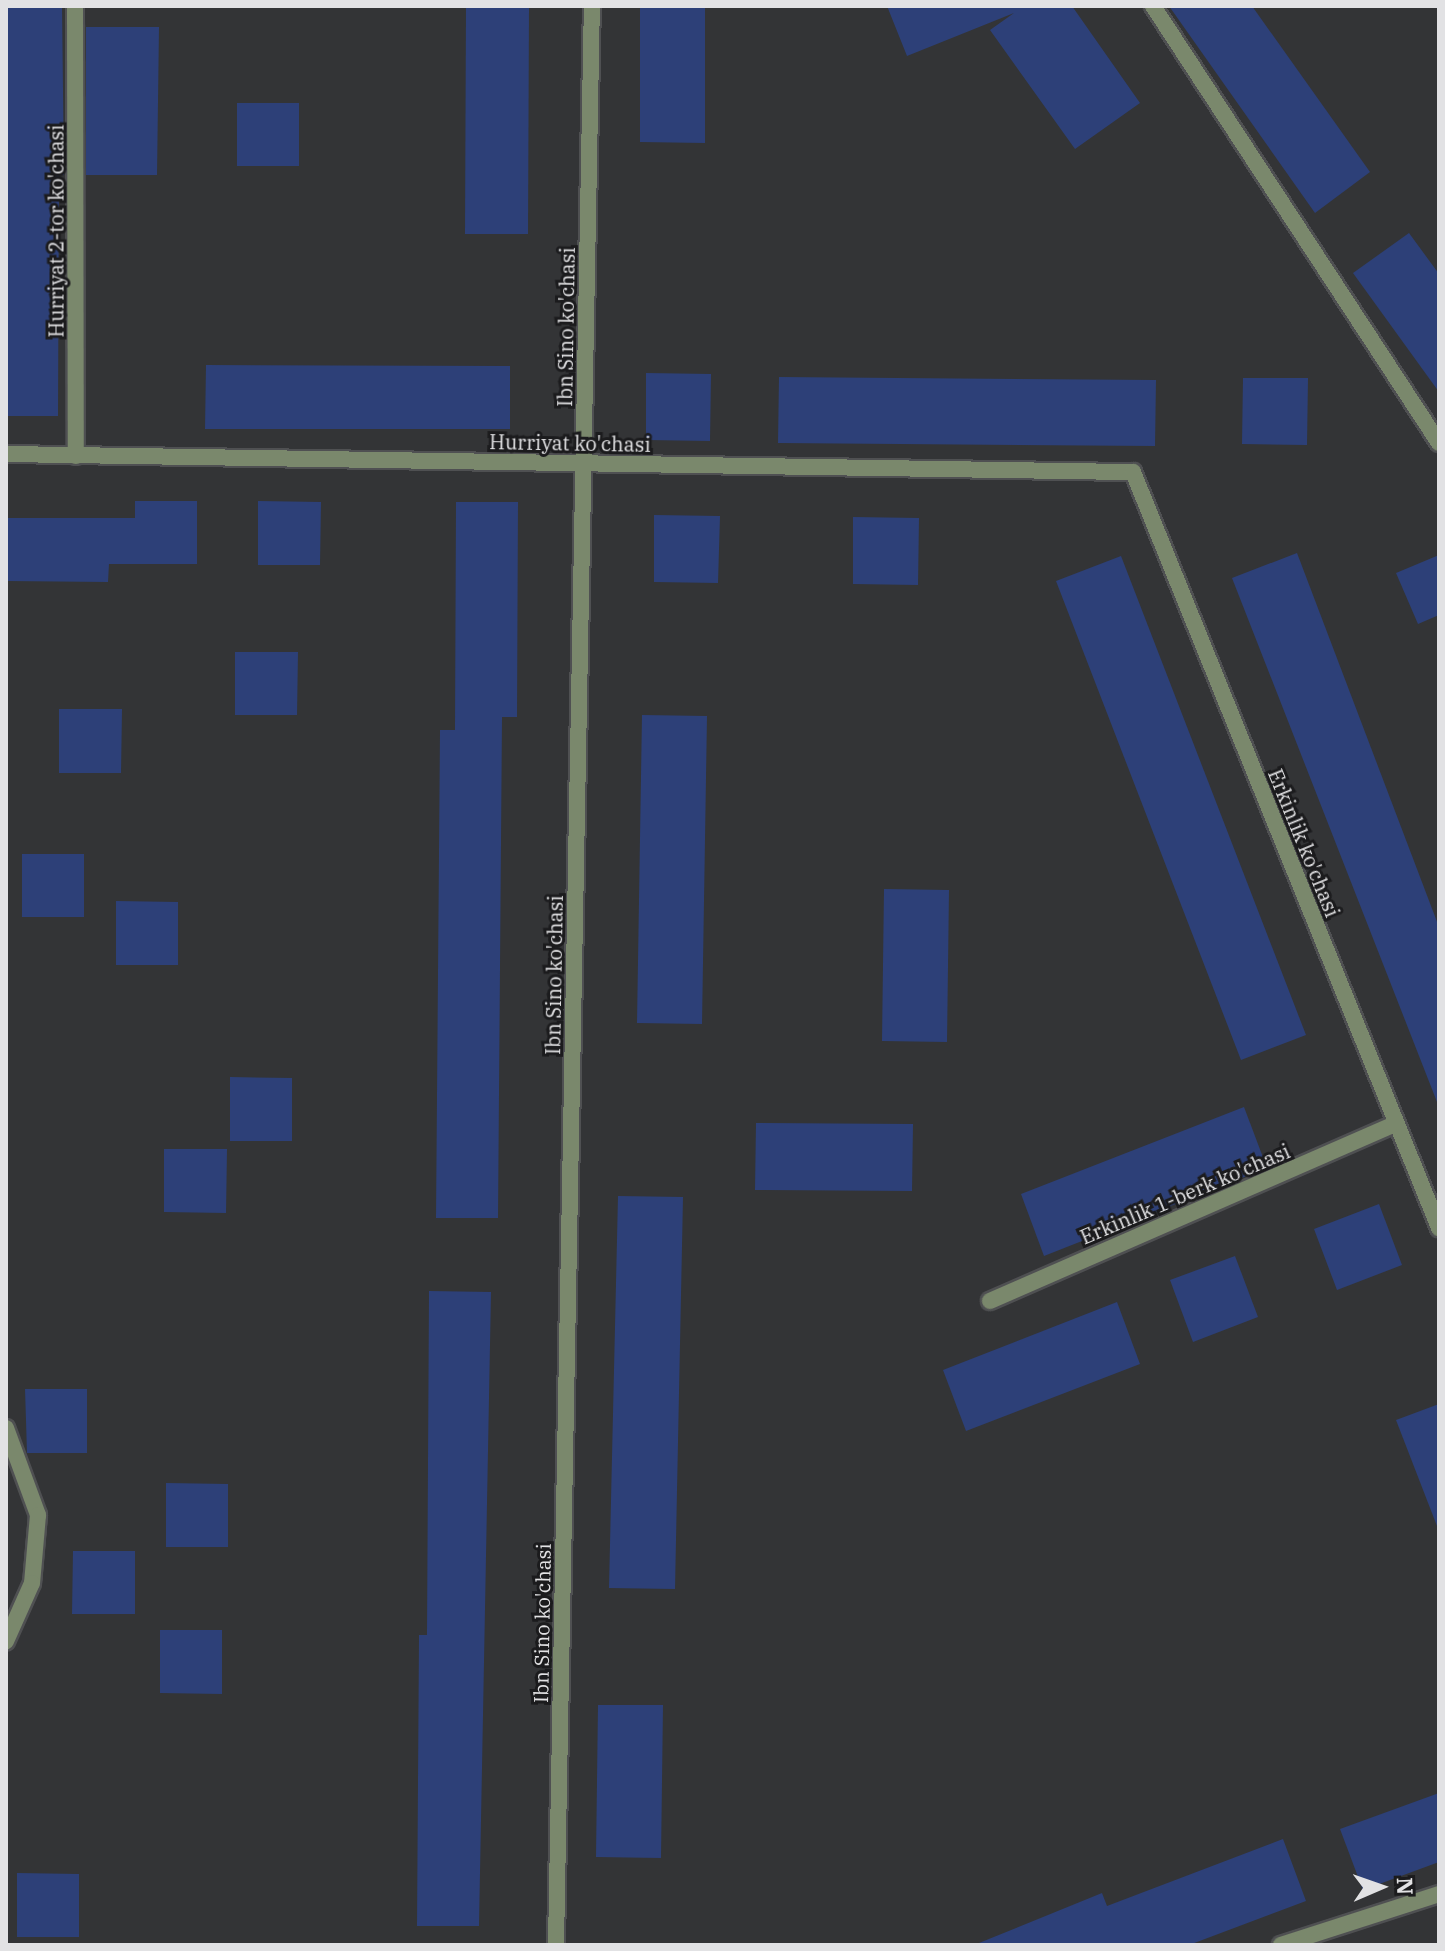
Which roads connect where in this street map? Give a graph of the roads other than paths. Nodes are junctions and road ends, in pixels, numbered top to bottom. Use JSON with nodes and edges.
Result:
{"nodes":[{"id":1,"x":75,"y":6,"type":"edge"},
{"id":2,"x":592,"y":6,"type":"edge"},
{"id":3,"x":1153,"y":6,"type":"edge"},
{"id":4,"x":1439,"y":443,"type":"edge"},
{"id":5,"x":6,"y":454,"type":"edge"},
{"id":6,"x":76,"y":456,"type":"junction"},
{"id":7,"x":584,"y":464,"type":"junction"},
{"id":8,"x":1133,"y":472,"type":"joint"},
{"id":9,"x":1396,"y":1124,"type":"junction"},
{"id":10,"x":1439,"y":1228,"type":"edge"},
{"id":11,"x":990,"y":1301,"type":"dead end"},
{"id":12,"x":6,"y":1428,"type":"edge"},
{"id":13,"x":6,"y":1641,"type":"edge"},
{"id":14,"x":1439,"y":1894,"type":"edge"},
{"id":15,"x":556,"y":1945,"type":"edge"},
{"id":16,"x":1281,"y":1945,"type":"edge"}],
"edges":[{"from":1,"to":6,"type":"street","name":"Hurriyat 2-tor ko'chasi"},
{"from":2,"to":7,"type":"street","name":"Ibn Sino ko'chasi"},
{"from":3,"to":4,"type":"street"},
{"from":5,"to":6,"type":"street","name":"Hurriyat ko'chasi"},
{"from":6,"to":7,"type":"street","name":"Hurriyat ko'chasi"},
{"from":7,"to":8,"type":"street","name":"Hurriyat ko'chasi"},
{"from":7,"to":15,"type":"street","name":"Ibn Sino ko'chasi"},
{"from":8,"to":9,"type":"street","name":"Erkinlik ko'chasi"},
{"from":9,"to":10,"type":"street","name":"Erkinlik ko'chasi"},
{"from":9,"to":11,"type":"street","name":"Erkinlik 1-berk ko'chasi"},
{"from":12,"to":13,"type":"street"},
{"from":14,"to":16,"type":"street"}]}
